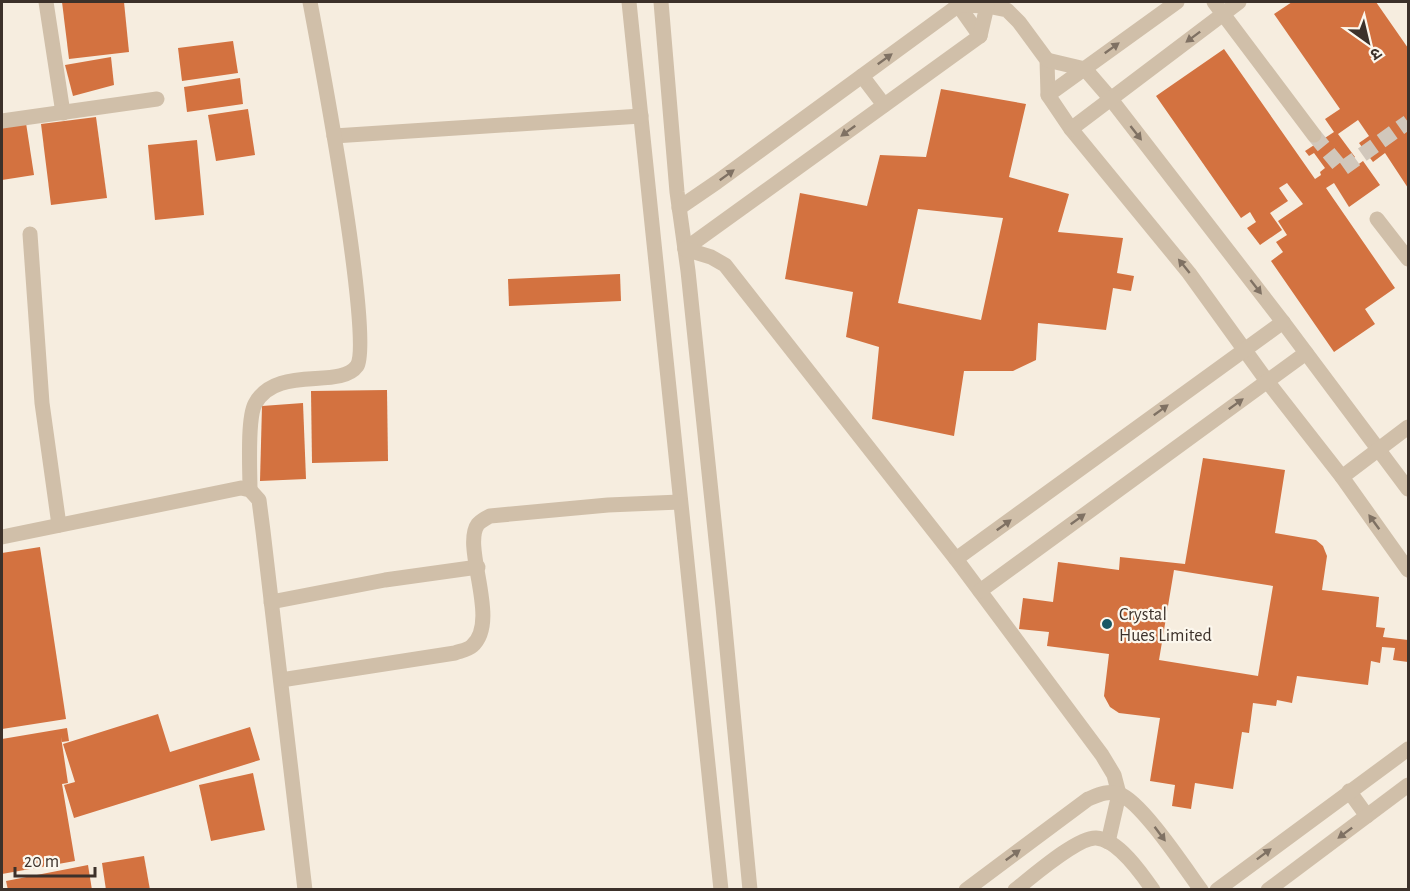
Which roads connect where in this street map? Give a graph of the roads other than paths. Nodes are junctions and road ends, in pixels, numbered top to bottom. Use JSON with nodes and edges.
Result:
{"nodes":[{"id":1,"x":46,"y":2,"type":"edge"},
{"id":2,"x":310,"y":2,"type":"edge"},
{"id":3,"x":628,"y":2,"type":"edge"},
{"id":4,"x":661,"y":2,"type":"edge"},
{"id":5,"x":1177,"y":2,"type":"edge"},
{"id":6,"x":1239,"y":2,"type":"edge"},
{"id":7,"x":957,"y":3,"type":"edge"},
{"id":8,"x":987,"y":6,"type":"junction"},
{"id":9,"x":1218,"y":8,"type":"edge"},
{"id":10,"x":980,"y":36,"type":"junction"},
{"id":11,"x":1047,"y":60,"type":"junction"},
{"id":12,"x":1085,"y":69,"type":"junction"},
{"id":13,"x":862,"y":76,"type":"junction"},
{"id":14,"x":1048,"y":95,"type":"junction"},
{"id":15,"x":157,"y":99,"type":"dead end"},
{"id":16,"x":1110,"y":99,"type":"junction"},
{"id":17,"x":884,"y":105,"type":"junction"},
{"id":18,"x":63,"y":113,"type":"junction"},
{"id":19,"x":641,"y":116,"type":"junction"},
{"id":20,"x":2,"y":121,"type":"edge"},
{"id":21,"x":1071,"y":129,"type":"junction"},
{"id":22,"x":1314,"y":135,"type":"tunnel mouth"},
{"id":23,"x":334,"y":136,"type":"junction"},
{"id":24,"x":679,"y":208,"type":"junction"},
{"id":25,"x":1377,"y":219,"type":"dead end"},
{"id":26,"x":30,"y":234,"type":"dead end"},
{"id":27,"x":685,"y":249,"type":"junction"},
{"id":28,"x":1408,"y":259,"type":"edge"},
{"id":29,"x":1283,"y":322,"type":"junction"},
{"id":30,"x":1244,"y":350,"type":"junction"},
{"id":31,"x":1306,"y":353,"type":"junction"},
{"id":32,"x":1267,"y":381,"type":"junction"},
{"id":33,"x":1408,"y":427,"type":"edge"},
{"id":34,"x":1380,"y":449,"type":"junction"},
{"id":35,"x":1403,"y":469,"type":"edge"},
{"id":36,"x":1342,"y":477,"type":"junction"},
{"id":37,"x":1408,"y":489,"type":"edge"},
{"id":38,"x":250,"y":490,"type":"junction"},
{"id":39,"x":680,"y":502,"type":"junction"},
{"id":40,"x":59,"y":525,"type":"junction"},
{"id":41,"x":2,"y":537,"type":"edge"},
{"id":42,"x":956,"y":559,"type":"junction"},
{"id":43,"x":1407,"y":565,"type":"edge"},
{"id":44,"x":477,"y":567,"type":"junction"},
{"id":45,"x":980,"y":591,"type":"junction"},
{"id":46,"x":271,"y":602,"type":"junction"},
{"id":47,"x":280,"y":680,"type":"junction"},
{"id":48,"x":1408,"y":749,"type":"edge"},
{"id":49,"x":1408,"y":785,"type":"edge"},
{"id":50,"x":1349,"y":791,"type":"junction"},
{"id":51,"x":1119,"y":794,"type":"junction"},
{"id":52,"x":1367,"y":816,"type":"junction"},
{"id":53,"x":1108,"y":842,"type":"junction"},
{"id":54,"x":305,"y":890,"type":"edge"},
{"id":55,"x":721,"y":890,"type":"edge"},
{"id":56,"x":750,"y":890,"type":"edge"},
{"id":57,"x":966,"y":890,"type":"edge"},
{"id":58,"x":1015,"y":890,"type":"edge"},
{"id":59,"x":1154,"y":890,"type":"edge"},
{"id":60,"x":1201,"y":890,"type":"edge"},
{"id":61,"x":1217,"y":890,"type":"edge"},
{"id":62,"x":1268,"y":890,"type":"edge"}],
"edges":[{"from":1,"to":18,"type":"street"},
{"from":2,"to":23,"type":"street"},
{"from":3,"to":19,"type":"street"},
{"from":4,"to":24,"type":"street"},
{"from":12,"to":5,"type":"street","one_way":true},
{"from":6,"to":9,"type":"street"},
{"from":7,"to":8,"type":"street"},
{"from":7,"to":10,"type":"street"},
{"from":13,"to":7,"type":"street","one_way":true},
{"from":8,"to":10,"type":"street"},
{"from":8,"to":11,"type":"street"},
{"from":9,"to":16,"type":"street","one_way":true},
{"from":9,"to":22,"type":"street"},
{"from":10,"to":17,"type":"street"},
{"from":11,"to":12,"type":"street"},
{"from":11,"to":14,"type":"street"},
{"from":12,"to":14,"type":"street"},
{"from":12,"to":16,"type":"street"},
{"from":13,"to":17,"type":"street"},
{"from":24,"to":13,"type":"street","one_way":true},
{"from":14,"to":21,"type":"street"},
{"from":15,"to":18,"type":"street"},
{"from":16,"to":21,"type":"street"},
{"from":16,"to":29,"type":"street","one_way":true},
{"from":17,"to":27,"type":"street","one_way":true},
{"from":18,"to":20,"type":"street"},
{"from":19,"to":23,"type":"street"},
{"from":19,"to":39,"type":"street"},
{"from":30,"to":21,"type":"street","one_way":true},
{"from":23,"to":38,"type":"street"},
{"from":24,"to":27,"type":"street"},
{"from":25,"to":28,"type":"street"},
{"from":26,"to":40,"type":"street"},
{"from":27,"to":42,"type":"street"},
{"from":27,"to":56,"type":"street"},
{"from":29,"to":30,"type":"street"},
{"from":29,"to":31,"type":"street"},
{"from":30,"to":32,"type":"street"},
{"from":42,"to":30,"type":"street","one_way":true},
{"from":31,"to":32,"type":"street"},
{"from":31,"to":34,"type":"street"},
{"from":32,"to":36,"type":"street"},
{"from":45,"to":32,"type":"street","one_way":true},
{"from":33,"to":34,"type":"street"},
{"from":34,"to":35,"type":"street"},
{"from":34,"to":36,"type":"street"},
{"from":35,"to":37,"type":"street"},
{"from":43,"to":36,"type":"street","one_way":true},
{"from":38,"to":40,"type":"street"},
{"from":38,"to":46,"type":"street"},
{"from":39,"to":44,"type":"street"},
{"from":39,"to":55,"type":"street"},
{"from":40,"to":41,"type":"street"},
{"from":42,"to":45,"type":"street"},
{"from":44,"to":46,"type":"street"},
{"from":44,"to":47,"type":"street"},
{"from":45,"to":51,"type":"street"},
{"from":46,"to":47,"type":"street"},
{"from":47,"to":54,"type":"street"},
{"from":48,"to":50,"type":"street"},
{"from":49,"to":52,"type":"street"},
{"from":50,"to":52,"type":"street"},
{"from":61,"to":50,"type":"street","one_way":true},
{"from":51,"to":53,"type":"street"},
{"from":57,"to":51,"type":"street","one_way":true},
{"from":51,"to":60,"type":"street","one_way":true},
{"from":52,"to":62,"type":"street","one_way":true},
{"from":53,"to":58,"type":"street"},
{"from":53,"to":59,"type":"street"}]}
